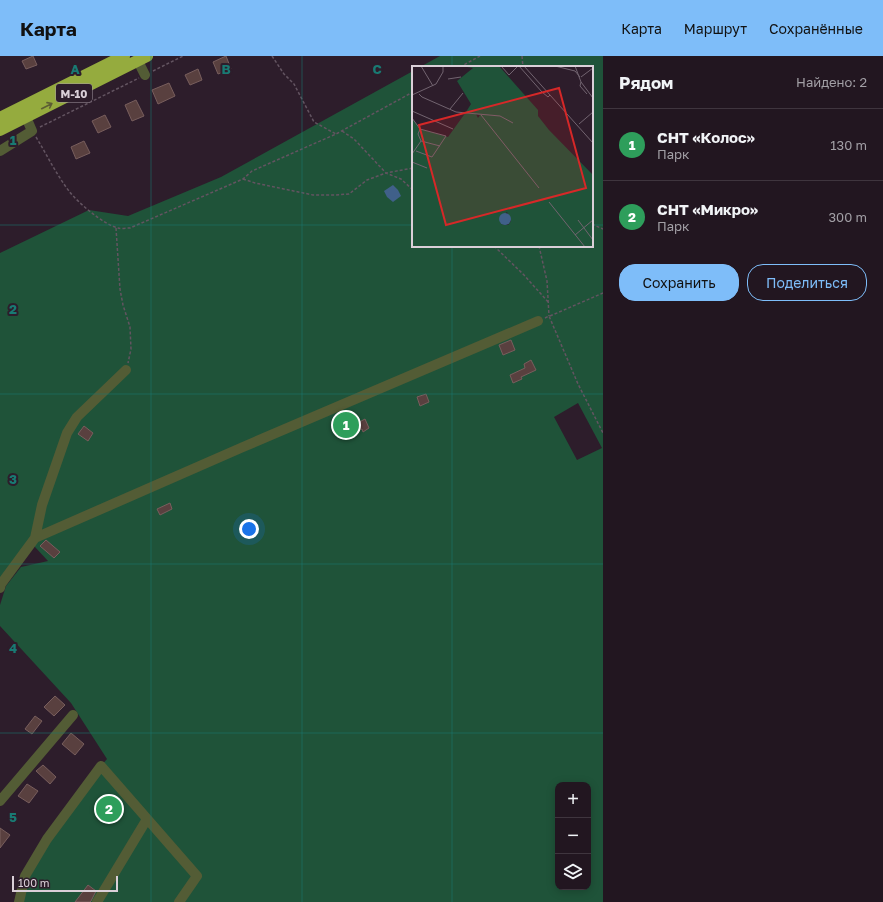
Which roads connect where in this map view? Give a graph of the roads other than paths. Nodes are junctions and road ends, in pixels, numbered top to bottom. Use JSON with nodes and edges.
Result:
{"nodes":[{"id":1,"x":124,"y":56,"type":"edge"},
{"id":2,"x":142,"y":58,"type":"edge"},
{"id":3,"x":144,"y":75,"type":"road end"},
{"id":4,"x":26,"y":117,"type":"junction"},
{"id":5,"x":0,"y":118,"type":"edge"},
{"id":6,"x":0,"y":130,"type":"edge"},
{"id":7,"x":0,"y":151,"type":"edge"},
{"id":8,"x":541,"y":319,"type":"road end"},
{"id":9,"x":126,"y":370,"type":"road end"},
{"id":10,"x":35,"y":538,"type":"junction"},
{"id":11,"x":0,"y":588,"type":"edge"},
{"id":12,"x":73,"y":715,"type":"dead end"},
{"id":13,"x":0,"y":801,"type":"edge"},
{"id":14,"x":147,"y":819,"type":"junction"},
{"id":15,"x":19,"y":902,"type":"edge"},
{"id":16,"x":97,"y":902,"type":"edge"},
{"id":17,"x":179,"y":902,"type":"edge"}],
"edges":[{"from":1,"to":5,"type":"highway","number":"М-10"},
{"from":2,"to":3,"type":"street"},
{"from":4,"to":2,"type":"highway","number":"М-10","one_way":true},
{"from":4,"to":6,"type":"highway","number":"М-10"},
{"from":4,"to":7,"type":"street"},
{"from":8,"to":10,"type":"street"},
{"from":9,"to":10,"type":"street"},
{"from":10,"to":11,"type":"street"},
{"from":12,"to":13,"type":"street"},
{"from":14,"to":15,"type":"street"},
{"from":14,"to":16,"type":"street"},
{"from":14,"to":17,"type":"street"}]}
